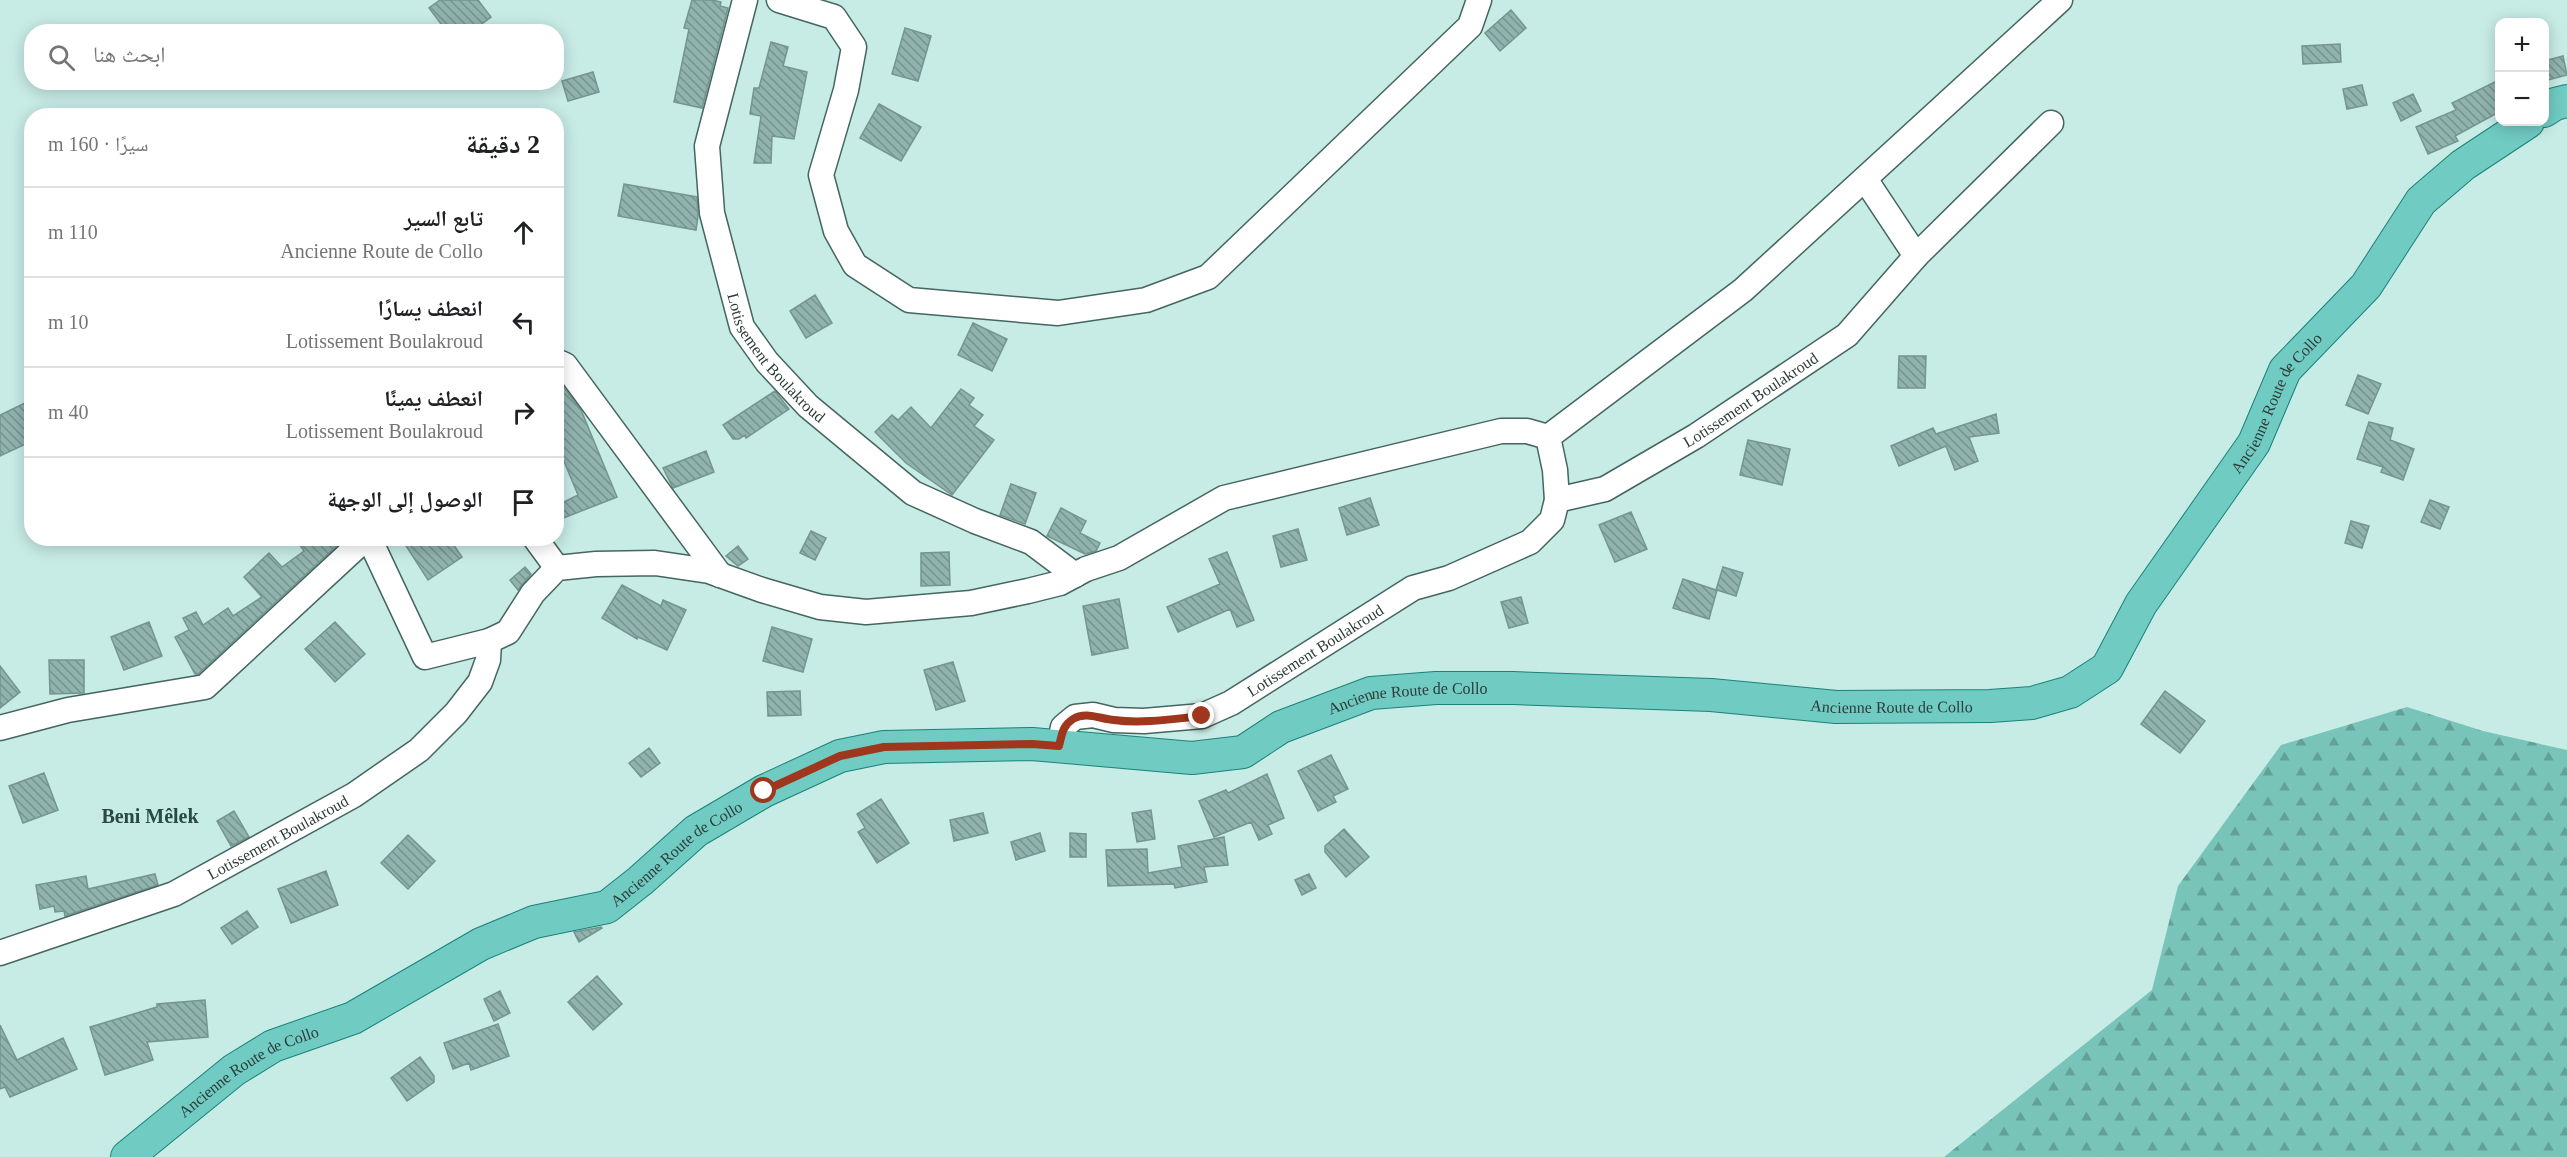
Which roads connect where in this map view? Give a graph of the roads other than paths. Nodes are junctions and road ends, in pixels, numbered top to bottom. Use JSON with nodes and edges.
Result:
{"nodes":[{"id":1,"x":745,"y":0,"type":"edge"},
{"id":2,"x":779,"y":0,"type":"edge"},
{"id":3,"x":1479,"y":0,"type":"edge"},
{"id":4,"x":2060,"y":0,"type":"edge"},
{"id":5,"x":2567,"y":101,"type":"edge"},
{"id":6,"x":2549,"y":108,"type":"edge"},
{"id":7,"x":2050,"y":123,"type":"dead end"},
{"id":8,"x":2522,"y":126,"type":"edge"},
{"id":9,"x":1865,"y":179,"type":"junction"},
{"id":10,"x":1916,"y":256,"type":"junction"},
{"id":11,"x":564,"y":365,"type":"edge"},
{"id":12,"x":1548,"y":437,"type":"junction"},
{"id":13,"x":1557,"y":500,"type":"junction"},
{"id":14,"x":359,"y":546,"type":"edge"},
{"id":15,"x":372,"y":546,"type":"edge"},
{"id":16,"x":540,"y":546,"type":"edge"},
{"id":17,"x":557,"y":568,"type":"junction"},
{"id":18,"x":720,"y":575,"type":"junction"},
{"id":19,"x":1075,"y":575,"type":"junction"},
{"id":20,"x":489,"y":641,"type":"junction"},
{"id":21,"x":0,"y":728,"type":"edge"},
{"id":22,"x":1059,"y":746,"type":"junction"},
{"id":23,"x":0,"y":953,"type":"edge"},
{"id":24,"x":127,"y":1157,"type":"edge"}],
"edges":[{"from":1,"to":19,"type":"street","name":"Lotissement Boulakroud"},
{"from":2,"to":3,"type":"street"},
{"from":4,"to":9,"type":"street"},
{"from":5,"to":6,"type":"main road"},
{"from":7,"to":10,"type":"street","name":"Lotissement Boulakroud"},
{"from":8,"to":22,"type":"main road","name":"Ancienne Route de Collo"},
{"from":9,"to":10,"type":"street"},
{"from":9,"to":12,"type":"street"},
{"from":10,"to":13,"type":"street","name":"Lotissement Boulakroud"},
{"from":11,"to":18,"type":"street"},
{"from":12,"to":13,"type":"street","name":"Lotissement Boulakroud"},
{"from":12,"to":19,"type":"street"},
{"from":13,"to":22,"type":"street","name":"Lotissement Boulakroud"},
{"from":14,"to":21,"type":"street"},
{"from":15,"to":20,"type":"street"},
{"from":16,"to":17,"type":"street"},
{"from":17,"to":18,"type":"street"},
{"from":17,"to":20,"type":"street"},
{"from":18,"to":19,"type":"street"},
{"from":20,"to":23,"type":"street","name":"Lotissement Boulakroud"},
{"from":22,"to":24,"type":"main road","name":"Ancienne Route de Collo"}]}
